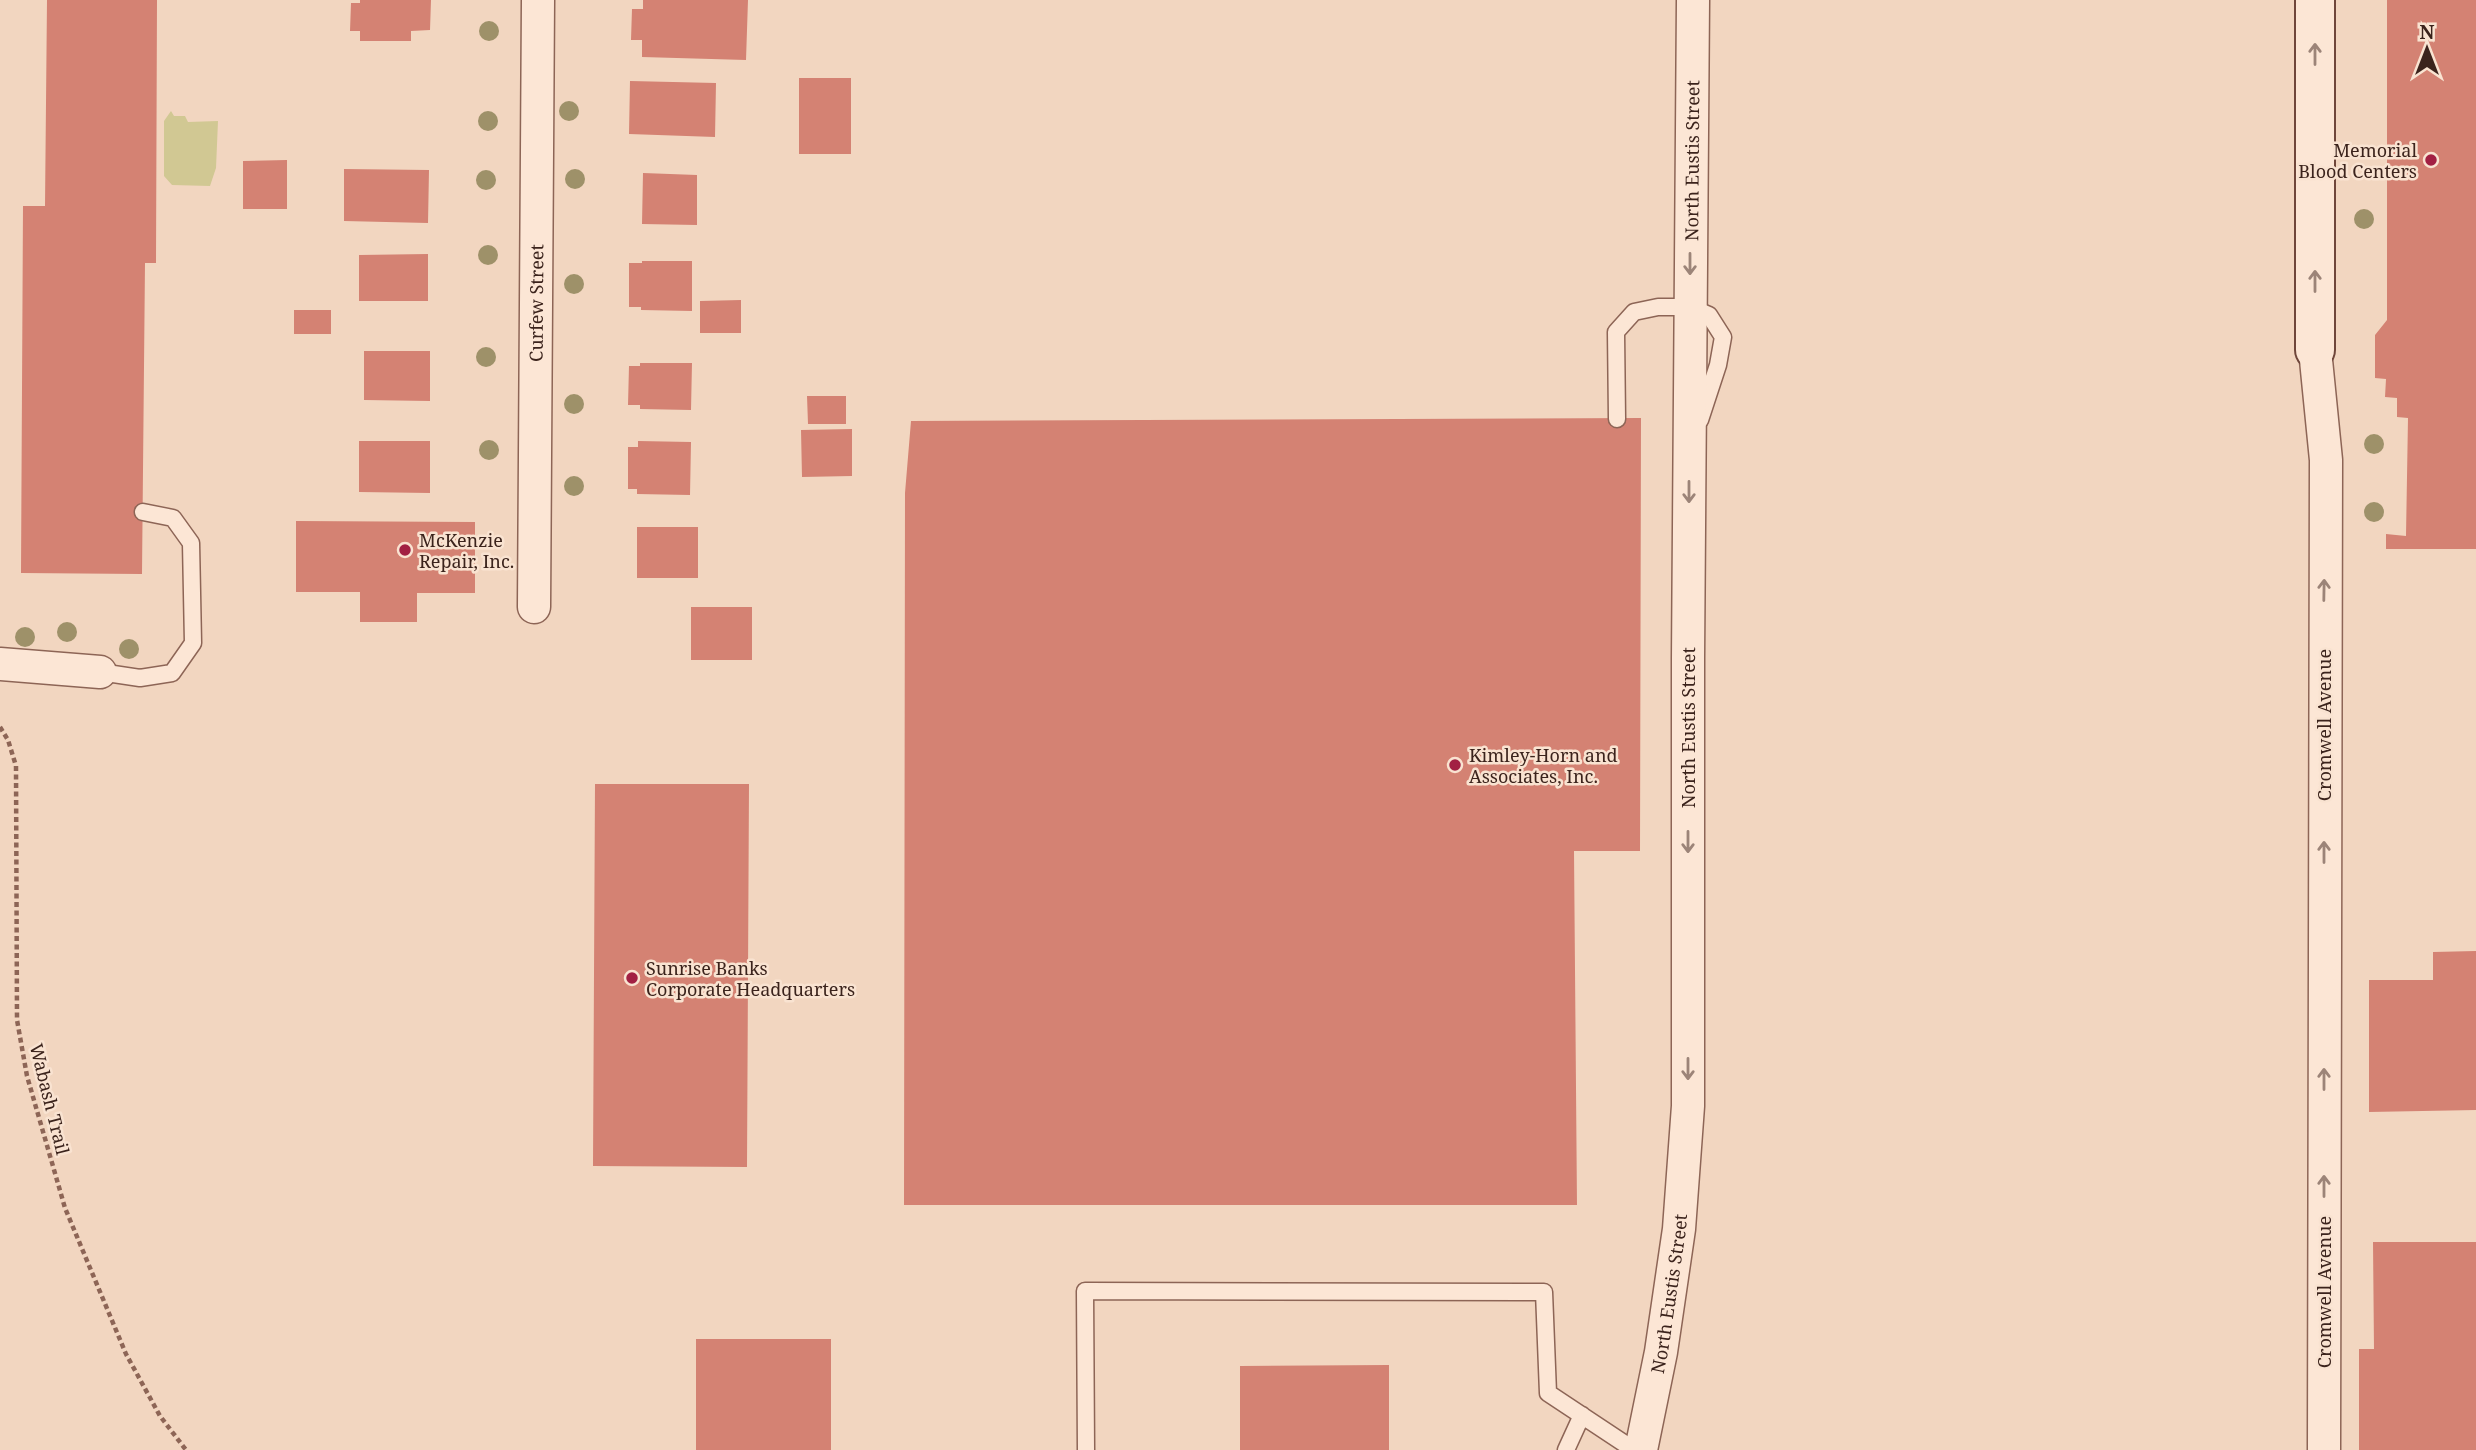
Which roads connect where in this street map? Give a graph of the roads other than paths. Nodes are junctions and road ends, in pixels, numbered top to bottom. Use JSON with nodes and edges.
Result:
{"nodes":[{"id":1,"x":538,"y":0,"type":"edge"},
{"id":2,"x":1693,"y":0,"type":"edge"},
{"id":3,"x":2315,"y":0,"type":"edge"},
{"id":4,"x":1690,"y":307,"type":"junction"},
{"id":5,"x":2315,"y":350,"type":"joint"},
{"id":6,"x":1617,"y":419,"type":"dead end"},
{"id":7,"x":143,"y":512,"type":"dead end"},
{"id":8,"x":534,"y":607,"type":"dead end"},
{"id":9,"x":0,"y":664,"type":"edge"},
{"id":10,"x":100,"y":672,"type":"joint"},
{"id":11,"x":1582,"y":1415,"type":"junction"},
{"id":12,"x":1086,"y":1450,"type":"edge"},
{"id":13,"x":1566,"y":1450,"type":"edge"},
{"id":14,"x":1633,"y":1450,"type":"edge"},
{"id":15,"x":1641,"y":1450,"type":"edge"},
{"id":16,"x":2324,"y":1450,"type":"edge"}],
"edges":[{"from":1,"to":8,"type":"street","name":"Curfew Street"},
{"from":2,"to":4,"type":"street","name":"North Eustis Street","one_way":true},
{"from":5,"to":3,"type":"main road","name":"Cromwell Avenue","one_way":true},
{"from":4,"to":6,"type":"lane"},
{"from":4,"to":15,"type":"street","name":"North Eustis Street","one_way":true},
{"from":16,"to":5,"type":"street","name":"Cromwell Avenue","one_way":true},
{"from":7,"to":10,"type":"lane"},
{"from":9,"to":10,"type":"street"},
{"from":11,"to":12,"type":"lane"},
{"from":11,"to":13,"type":"lane"},
{"from":11,"to":14,"type":"lane"}]}
